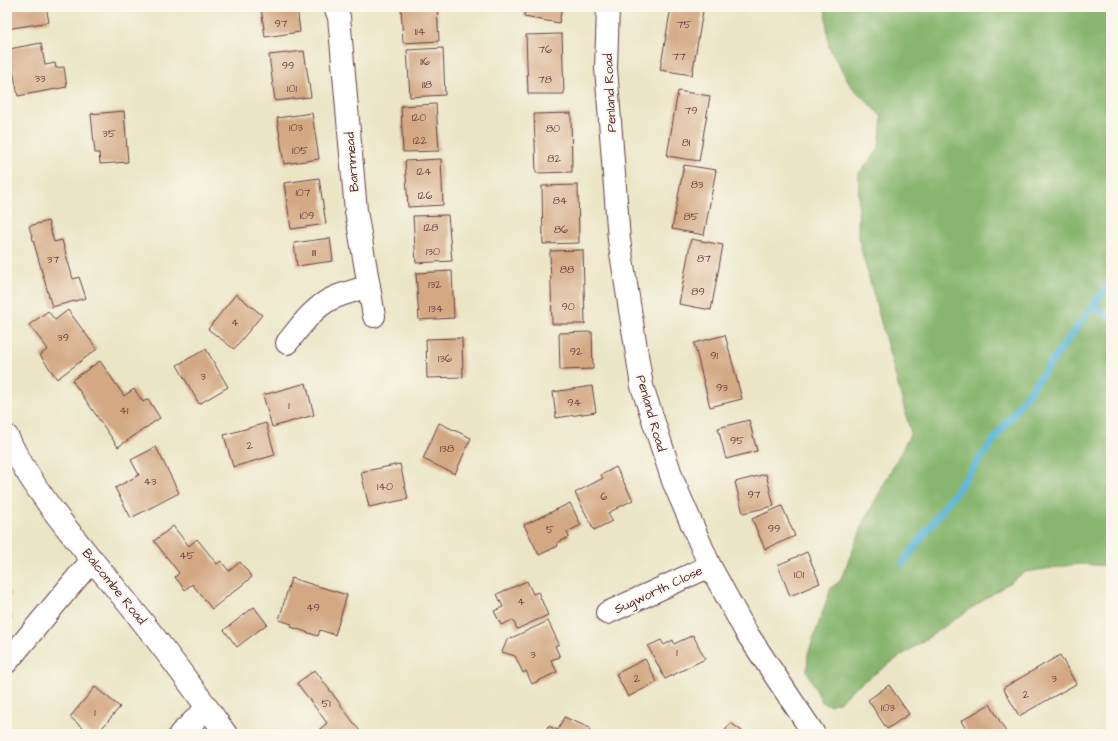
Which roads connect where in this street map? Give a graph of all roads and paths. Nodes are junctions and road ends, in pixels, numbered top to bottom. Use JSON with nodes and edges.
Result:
{"nodes":[{"id":1,"x":335,"y":7,"type":"edge"},
{"id":2,"x":608,"y":7,"type":"edge"},
{"id":3,"x":369,"y":285,"type":"junction"},
{"id":4,"x":374,"y":316,"type":"dead end"},
{"id":5,"x":287,"y":343,"type":"dead end"},
{"id":6,"x":7,"y":438,"type":"edge"},
{"id":7,"x":93,"y":560,"type":"junction"},
{"id":8,"x":710,"y":566,"type":"junction"},
{"id":9,"x":607,"y":613,"type":"dead end"},
{"id":10,"x":7,"y":662,"type":"edge"},
{"id":11,"x":207,"y":708,"type":"junction"},
{"id":12,"x":180,"y":734,"type":"edge"},
{"id":13,"x":226,"y":734,"type":"edge"},
{"id":14,"x":814,"y":734,"type":"edge"}],
"edges":[{"from":1,"to":3,"type":"street","name":"Barnmead"},
{"from":2,"to":8,"type":"street","name":"Penland Road"},
{"from":3,"to":4,"type":"street","name":"Barnmead"},
{"from":3,"to":5,"type":"street"},
{"from":6,"to":7,"type":"street","name":"Balcombe Road"},
{"from":7,"to":10,"type":"street"},
{"from":7,"to":11,"type":"street","name":"Balcombe Road"},
{"from":8,"to":9,"type":"street","name":"Sugworth Close"},
{"from":8,"to":14,"type":"street","name":"Penland Road"},
{"from":11,"to":12,"type":"street"},
{"from":11,"to":13,"type":"street","name":"Balcombe Road"}]}
